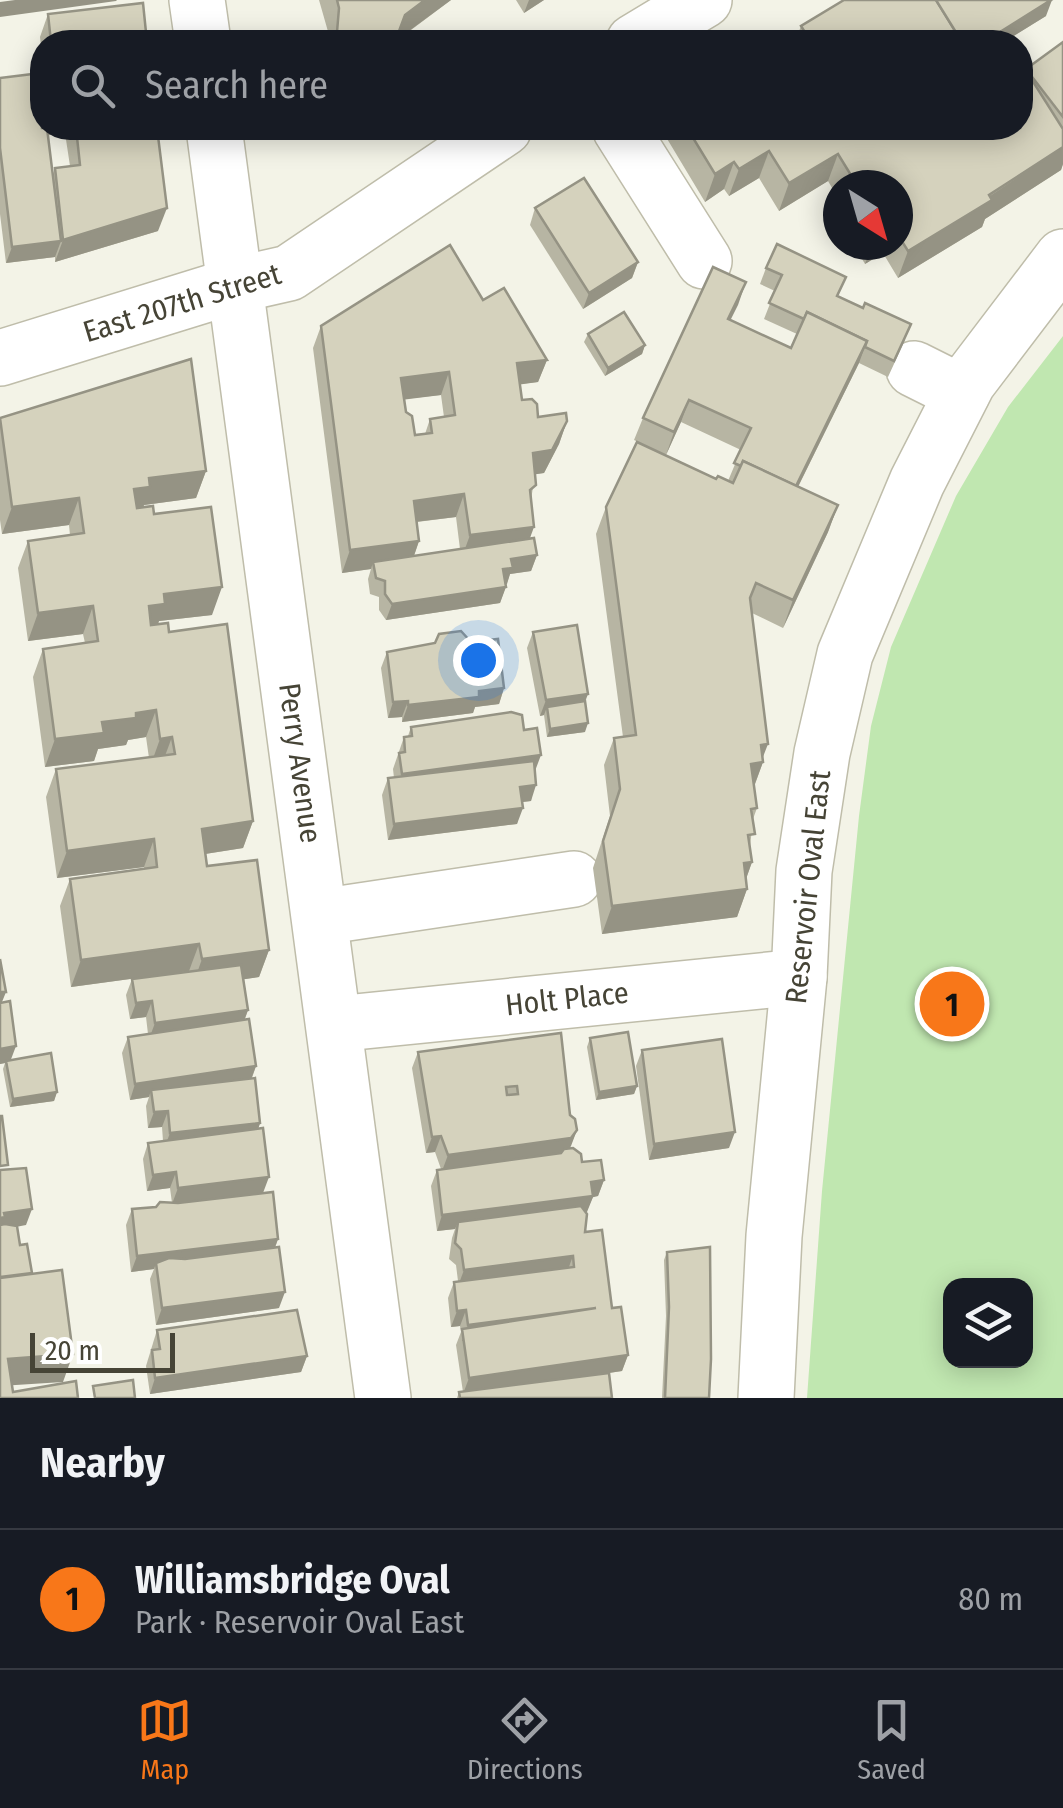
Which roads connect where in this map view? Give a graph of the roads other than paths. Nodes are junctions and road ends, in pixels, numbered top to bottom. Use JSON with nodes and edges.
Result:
{"nodes":[{"id":1,"x":197,"y":0,"type":"edge"},
{"id":2,"x":704,"y":0,"type":"edge"},
{"id":3,"x":201,"y":30,"type":"edge"},
{"id":4,"x":654,"y":30,"type":"edge"},
{"id":5,"x":216,"y":140,"type":"edge"},
{"id":6,"x":486,"y":140,"type":"edge"},
{"id":7,"x":628,"y":140,"type":"edge"},
{"id":8,"x":1063,"y":257,"type":"edge"},
{"id":9,"x":704,"y":260,"type":"dead end"},
{"id":10,"x":236,"y":285,"type":"junction"},
{"id":11,"x":0,"y":358,"type":"edge"},
{"id":12,"x":574,"y":879,"type":"dead end"},
{"id":13,"x":320,"y":917,"type":"junction"},
{"id":14,"x":799,"y":976,"type":"junction"},
{"id":15,"x":335,"y":1024,"type":"junction"},
{"id":16,"x":384,"y":1398,"type":"edge"},
{"id":17,"x":766,"y":1398,"type":"edge"}],
"edges":[{"from":1,"to":3,"type":"street"},
{"from":2,"to":4,"type":"street"},
{"from":5,"to":10,"type":"street","name":"Perry Avenue"},
{"from":6,"to":10,"type":"street","name":"East 207th Street"},
{"from":7,"to":9,"type":"street"},
{"from":8,"to":14,"type":"street","name":"Reservoir Oval East"},
{"from":10,"to":11,"type":"street","name":"East 207th Street"},
{"from":10,"to":13,"type":"street","name":"Perry Avenue"},
{"from":12,"to":13,"type":"street"},
{"from":13,"to":15,"type":"street","name":"Perry Avenue"},
{"from":14,"to":15,"type":"street","name":"Holt Place"},
{"from":14,"to":17,"type":"street","name":"Reservoir Oval East"},
{"from":15,"to":16,"type":"street","name":"Perry Avenue"}]}
